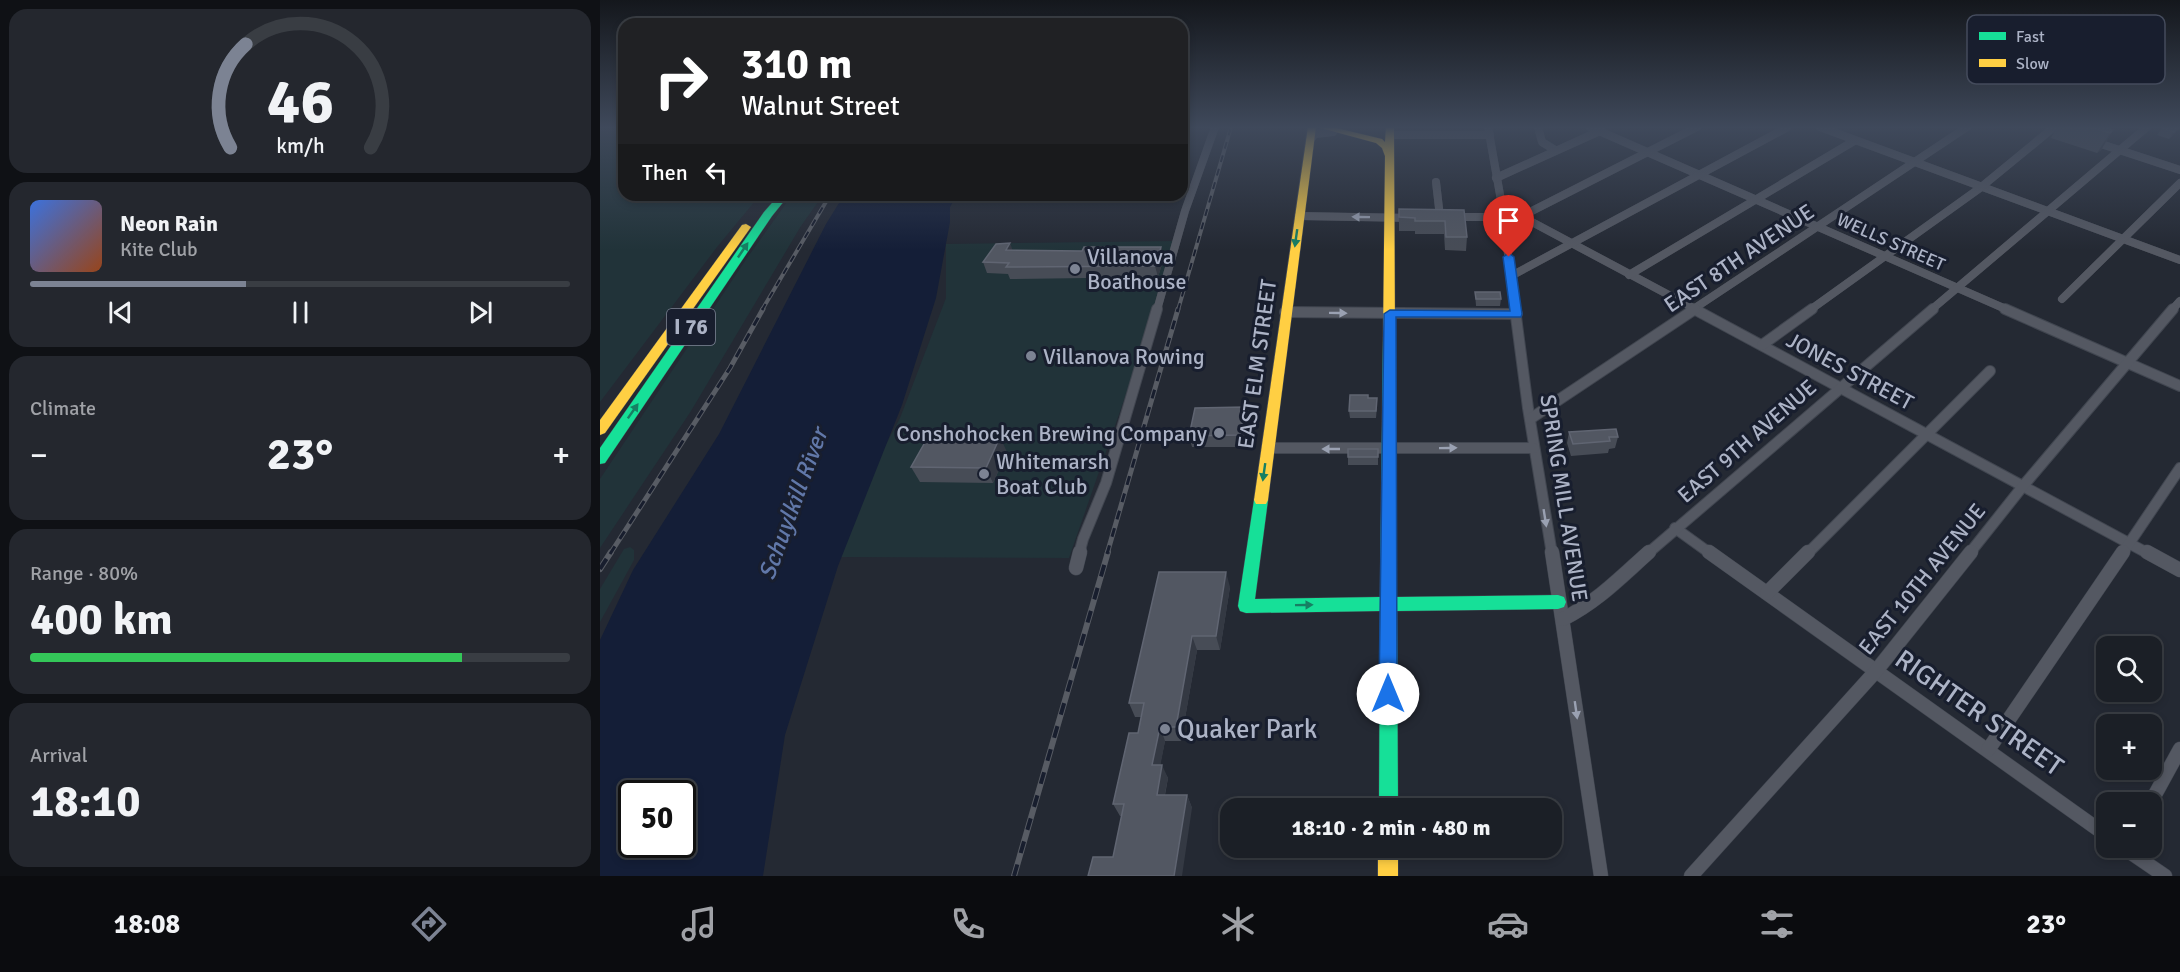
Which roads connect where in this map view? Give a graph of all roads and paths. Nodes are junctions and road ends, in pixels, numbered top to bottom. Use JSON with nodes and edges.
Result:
{"nodes":[{"id":1,"x":1200,"y":168,"type":"edge"},
{"id":2,"x":1307,"y":168,"type":"edge"},
{"id":3,"x":1390,"y":168,"type":"edge"},
{"id":4,"x":1494,"y":168,"type":"edge"},
{"id":5,"x":1517,"y":168,"type":"edge"},
{"id":6,"x":1616,"y":168,"type":"edge"},
{"id":7,"x":1682,"y":168,"type":"edge"},
{"id":8,"x":1715,"y":168,"type":"edge"},
{"id":9,"x":1807,"y":168,"type":"edge"},
{"id":10,"x":1906,"y":168,"type":"edge"},
{"id":11,"x":1930,"y":168,"type":"edge"},
{"id":12,"x":2005,"y":168,"type":"edge"},
{"id":13,"x":2097,"y":168,"type":"edge"},
{"id":14,"x":1700,"y":176,"type":"junction"},
{"id":15,"x":1496,"y":178,"type":"junction"},
{"id":16,"x":1436,"y":182,"type":"dead end"},
{"id":17,"x":2180,"y":183,"type":"edge"},
{"id":18,"x":1980,"y":188,"type":"junction"},
{"id":19,"x":1755,"y":198,"type":"junction"},
{"id":20,"x":766,"y":201,"type":"edge"},
{"id":21,"x":779,"y":201,"type":"edge"},
{"id":22,"x":1502,"y":206,"type":"junction"},
{"id":23,"x":2045,"y":212,"type":"junction"},
{"id":24,"x":1299,"y":216,"type":"junction"},
{"id":25,"x":1440,"y":217,"type":"junction"},
{"id":26,"x":1503,"y":217,"type":"junction"},
{"id":27,"x":1520,"y":217,"type":"junction"},
{"id":28,"x":1390,"y":218,"type":"junction"},
{"id":29,"x":1420,"y":218,"type":"edge"},
{"id":30,"x":1430,"y":218,"type":"edge"},
{"id":31,"x":1818,"y":227,"type":"junction"},
{"id":32,"x":2124,"y":240,"type":"junction"},
{"id":33,"x":1571,"y":244,"type":"junction"},
{"id":34,"x":1884,"y":255,"type":"junction"},
{"id":35,"x":2180,"y":260,"type":"edge"},
{"id":36,"x":1629,"y":275,"type":"junction"},
{"id":37,"x":1511,"y":276,"type":"junction"},
{"id":38,"x":1957,"y":289,"type":"junction"},
{"id":39,"x":2062,"y":298,"type":"dead end"},
{"id":40,"x":2180,"y":302,"type":"edge"},
{"id":41,"x":1695,"y":309,"type":"junction"},
{"id":42,"x":1285,"y":312,"type":"junction"},
{"id":43,"x":1390,"y":314,"type":"junction"},
{"id":44,"x":1517,"y":314,"type":"junction"},
{"id":45,"x":1762,"y":345,"type":"junction"},
{"id":46,"x":2126,"y":362,"type":"junction"},
{"id":47,"x":1990,"y":371,"type":"dead end"},
{"id":48,"x":2180,"y":386,"type":"edge"},
{"id":49,"x":1839,"y":388,"type":"junction"},
{"id":50,"x":1530,"y":419,"type":"junction"},
{"id":51,"x":600,"y":430,"type":"edge"},
{"id":52,"x":1926,"y":434,"type":"junction"},
{"id":53,"x":1267,"y":448,"type":"junction"},
{"id":54,"x":1534,"y":448,"type":"junction"},
{"id":55,"x":1389,"y":449,"type":"junction"},
{"id":56,"x":600,"y":459,"type":"edge"},
{"id":57,"x":2180,"y":468,"type":"edge"},
{"id":58,"x":2023,"y":486,"type":"junction"},
{"id":59,"x":1675,"y":528,"type":"junction"},
{"id":60,"x":2130,"y":543,"type":"junction"},
{"id":61,"x":1076,"y":568,"type":"dead end"},
{"id":62,"x":2180,"y":570,"type":"edge"},
{"id":63,"x":1767,"y":593,"type":"junction"},
{"id":64,"x":1558,"y":602,"type":"junction"},
{"id":65,"x":1389,"y":603,"type":"junction"},
{"id":66,"x":1563,"y":619,"type":"junction"},
{"id":67,"x":1876,"y":671,"type":"junction"},
{"id":68,"x":2180,"y":749,"type":"edge"},
{"id":69,"x":1988,"y":750,"type":"junction"},
{"id":70,"x":2156,"y":792,"type":"edge"},
{"id":71,"x":1388,"y":798,"type":"edge"},
{"id":72,"x":2096,"y":828,"type":"edge"},
{"id":73,"x":1388,"y":858,"type":"edge"},
{"id":74,"x":2139,"y":858,"type":"edge"},
{"id":75,"x":1388,"y":876,"type":"edge"},
{"id":76,"x":1600,"y":876,"type":"edge"},
{"id":77,"x":1691,"y":876,"type":"edge"},
{"id":78,"x":2165,"y":876,"type":"edge"}],
"edges":[{"from":1,"to":61,"type":"street"},
{"from":2,"to":24,"type":"main road","name":"EAST ELM STREET"},
{"from":3,"to":28,"type":"main road"},
{"from":4,"to":15,"type":"street","name":"SPRING MILL AVENUE"},
{"from":5,"to":15,"type":"street"},
{"from":6,"to":27,"type":"street"},
{"from":7,"to":14,"type":"street","name":"WELLS STREET"},
{"from":8,"to":14,"type":"street"},
{"from":9,"to":19,"type":"street"},
{"from":10,"to":31,"type":"street","name":"EAST 8TH AVENUE"},
{"from":11,"to":18,"type":"street"},
{"from":12,"to":18,"type":"street"},
{"from":13,"to":23,"type":"street","name":"EAST 9TH AVENUE"},
{"from":14,"to":19,"type":"street","name":"WELLS STREET"},
{"from":14,"to":33,"type":"street"},
{"from":15,"to":22,"type":"street","name":"SPRING MILL AVENUE"},
{"from":16,"to":25,"type":"street"},
{"from":17,"to":32,"type":"street"},
{"from":18,"to":23,"type":"street"},
{"from":18,"to":34,"type":"street"},
{"from":19,"to":31,"type":"street","name":"WELLS STREET"},
{"from":19,"to":36,"type":"street"},
{"from":20,"to":51,"type":"main road","number":"I 76"},
{"from":56,"to":21,"type":"main road","number":"I 76","one_way":true},
{"from":22,"to":26,"type":"street","name":"SPRING MILL AVENUE"},
{"from":22,"to":27,"type":"street","name":"JONES STREET"},
{"from":23,"to":32,"type":"street"},
{"from":23,"to":38,"type":"street","name":"EAST 9TH AVENUE"},
{"from":28,"to":24,"type":"street","one_way":true},
{"from":24,"to":42,"type":"main road","name":"EAST ELM STREET","one_way":true},
{"from":25,"to":26,"type":"street"},
{"from":25,"to":30,"type":"street"},
{"from":26,"to":37,"type":"street","name":"SPRING MILL AVENUE"},
{"from":27,"to":33,"type":"street","name":"JONES STREET"},
{"from":28,"to":29,"type":"street"},
{"from":28,"to":43,"type":"main road"},
{"from":31,"to":34,"type":"street","name":"WELLS STREET"},
{"from":31,"to":41,"type":"street","name":"EAST 8TH AVENUE"},
{"from":32,"to":35,"type":"street"},
{"from":32,"to":39,"type":"street"},
{"from":33,"to":36,"type":"street","name":"JONES STREET"},
{"from":33,"to":37,"type":"street"},
{"from":34,"to":38,"type":"street","name":"WELLS STREET"},
{"from":34,"to":45,"type":"street"},
{"from":36,"to":41,"type":"street","name":"JONES STREET"},
{"from":37,"to":44,"type":"street","name":"SPRING MILL AVENUE"},
{"from":38,"to":46,"type":"street","name":"WELLS STREET"},
{"from":38,"to":49,"type":"street","name":"EAST 9TH AVENUE"},
{"from":40,"to":46,"type":"street","name":"EAST 10TH AVENUE"},
{"from":41,"to":45,"type":"street","name":"JONES STREET"},
{"from":41,"to":50,"type":"street","name":"EAST 8TH AVENUE"},
{"from":42,"to":43,"type":"street","one_way":true},
{"from":42,"to":53,"type":"main road","name":"EAST ELM STREET"},
{"from":43,"to":44,"type":"street"},
{"from":43,"to":55,"type":"main road"},
{"from":44,"to":50,"type":"street","name":"SPRING MILL AVENUE"},
{"from":45,"to":49,"type":"street","name":"JONES STREET"},
{"from":46,"to":48,"type":"street","name":"WELLS STREET"},
{"from":46,"to":58,"type":"street","name":"EAST 10TH AVENUE"},
{"from":47,"to":52,"type":"street"},
{"from":49,"to":52,"type":"street","name":"JONES STREET"},
{"from":49,"to":59,"type":"street","name":"EAST 9TH AVENUE"},
{"from":50,"to":54,"type":"street","name":"SPRING MILL AVENUE"},
{"from":52,"to":58,"type":"street","name":"JONES STREET"},
{"from":52,"to":63,"type":"street"},
{"from":55,"to":53,"type":"street","one_way":true},
{"from":53,"to":65,"type":"main road","name":"EAST ELM STREET","one_way":true},
{"from":55,"to":54,"type":"street","one_way":true},
{"from":54,"to":64,"type":"street","name":"SPRING MILL AVENUE","one_way":true},
{"from":55,"to":65,"type":"main road"},
{"from":57,"to":60,"type":"street"},
{"from":58,"to":60,"type":"street","name":"JONES STREET"},
{"from":58,"to":67,"type":"street","name":"EAST 10TH AVENUE"},
{"from":59,"to":63,"type":"street","name":"RIGHTER STREET"},
{"from":59,"to":66,"type":"street","name":"EAST 9TH AVENUE"},
{"from":60,"to":62,"type":"street","name":"JONES STREET"},
{"from":60,"to":69,"type":"street"},
{"from":63,"to":67,"type":"street","name":"RIGHTER STREET"},
{"from":64,"to":65,"type":"main road"},
{"from":64,"to":66,"type":"street","name":"SPRING MILL AVENUE"},
{"from":65,"to":71,"type":"main road"},
{"from":66,"to":76,"type":"street","name":"SPRING MILL AVENUE","one_way":true},
{"from":67,"to":69,"type":"street","name":"RIGHTER STREET"},
{"from":67,"to":77,"type":"street","name":"EAST 10TH AVENUE"},
{"from":68,"to":70,"type":"street"},
{"from":69,"to":72,"type":"street","name":"RIGHTER STREET"},
{"from":73,"to":75,"type":"main road"},
{"from":74,"to":78,"type":"street"}]}
